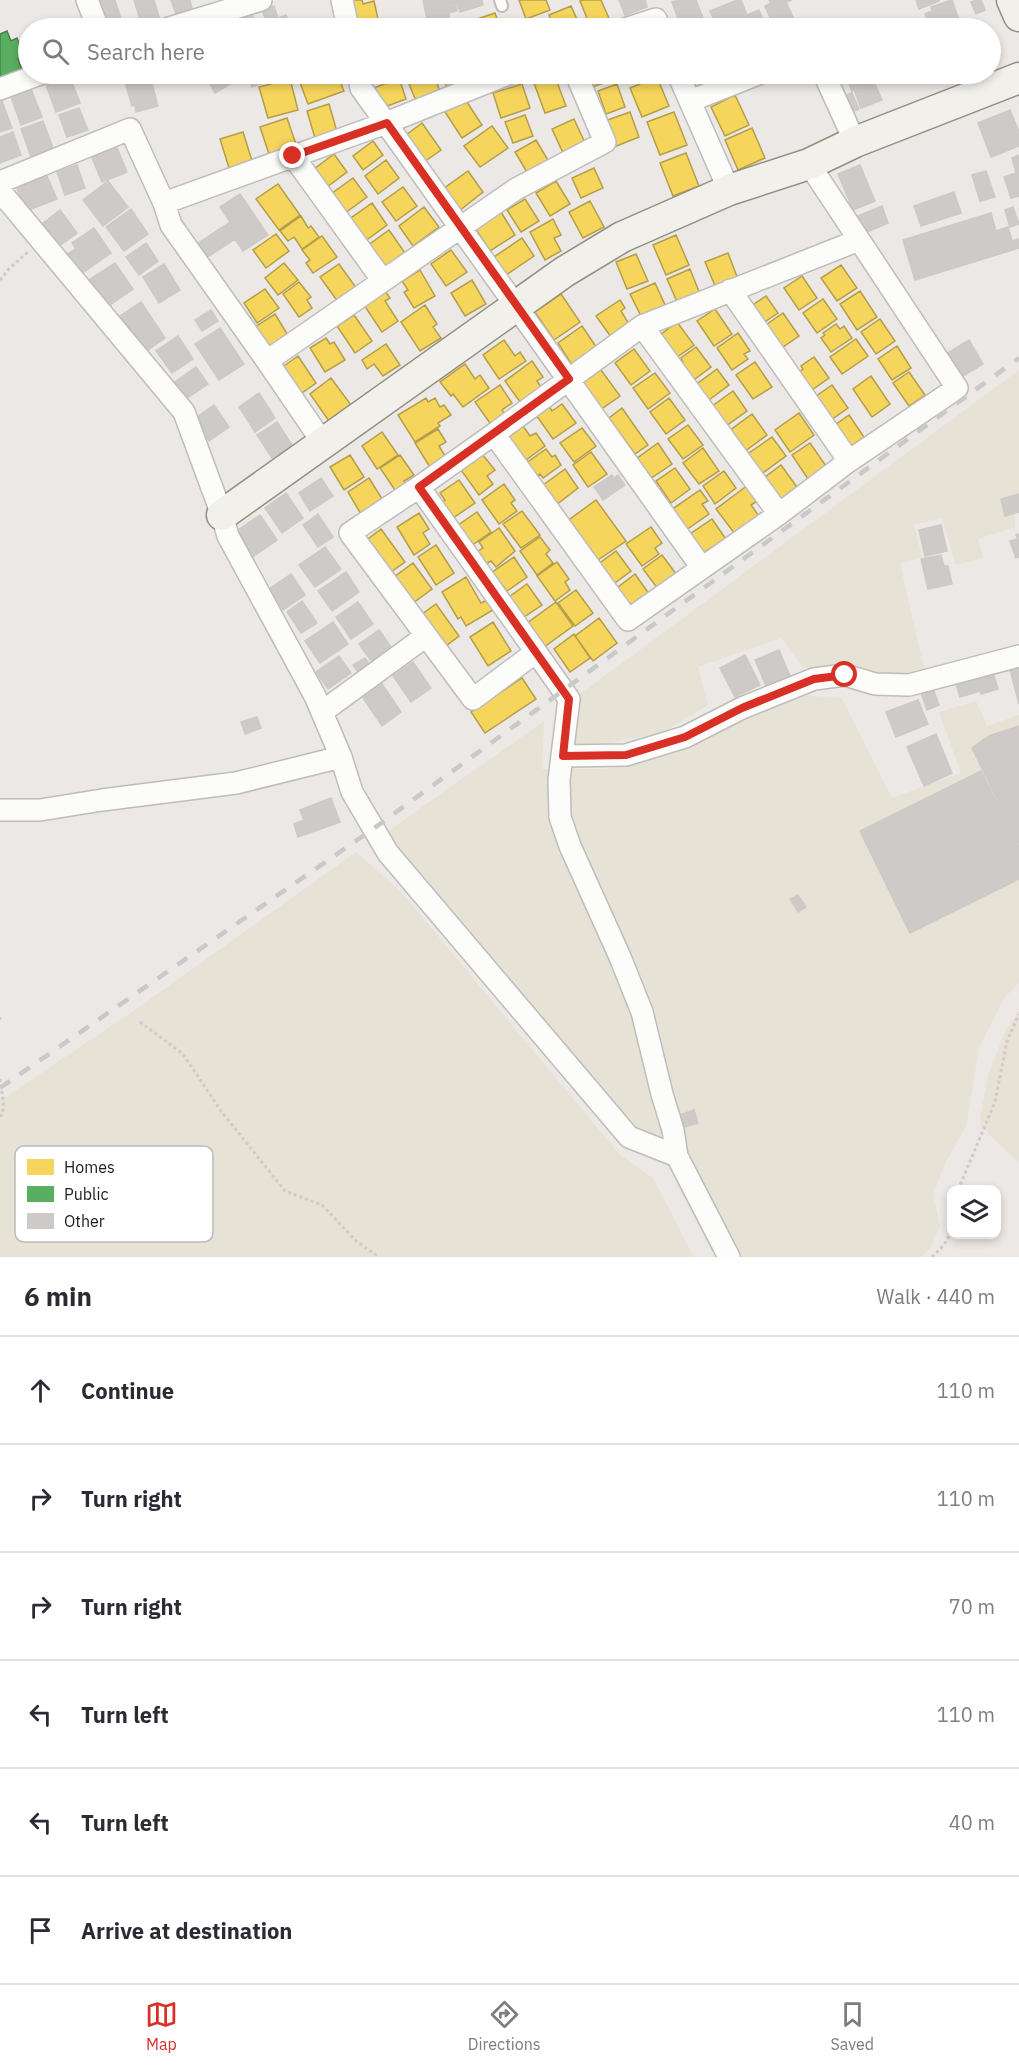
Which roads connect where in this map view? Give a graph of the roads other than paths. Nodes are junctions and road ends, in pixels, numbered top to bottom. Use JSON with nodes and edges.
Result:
{"nodes":[{"id":1,"x":87,"y":0,"type":"edge"},
{"id":2,"x":261,"y":0,"type":"edge"},
{"id":3,"x":342,"y":0,"type":"edge"},
{"id":4,"x":1012,"y":0,"type":"edge"},
{"id":5,"x":1019,"y":16,"type":"edge"},
{"id":6,"x":94,"y":18,"type":"edge"},
{"id":7,"x":202,"y":18,"type":"edge"},
{"id":8,"x":346,"y":18,"type":"edge"},
{"id":9,"x":1019,"y":78,"type":"edge"},
{"id":10,"x":18,"y":82,"type":"edge"},
{"id":11,"x":361,"y":84,"type":"edge"},
{"id":12,"x":483,"y":84,"type":"edge"},
{"id":13,"x":580,"y":84,"type":"edge"},
{"id":14,"x":682,"y":84,"type":"edge"},
{"id":15,"x":733,"y":84,"type":"edge"},
{"id":16,"x":829,"y":84,"type":"edge"},
{"id":17,"x":0,"y":89,"type":"edge"},
{"id":18,"x":690,"y":101,"type":"junction"},
{"id":19,"x":387,"y":123,"type":"junction"},
{"id":20,"x":855,"y":142,"type":"junction"},
{"id":21,"x":293,"y":156,"type":"junction"},
{"id":22,"x":809,"y":164,"type":"junction"},
{"id":23,"x":0,"y":182,"type":"edge"},
{"id":24,"x":729,"y":190,"type":"junction"},
{"id":25,"x":0,"y":191,"type":"edge"},
{"id":26,"x":164,"y":203,"type":"junction"},
{"id":27,"x":461,"y":226,"type":"junction"},
{"id":28,"x":859,"y":240,"type":"junction"},
{"id":29,"x":383,"y":281,"type":"junction"},
{"id":30,"x":730,"y":290,"type":"junction"},
{"id":31,"x":517,"y":305,"type":"junction"},
{"id":32,"x":642,"y":326,"type":"junction"},
{"id":33,"x":267,"y":360,"type":"junction"},
{"id":34,"x":569,"y":379,"type":"junction"},
{"id":35,"x":494,"y":435,"type":"junction"},
{"id":36,"x":322,"y":443,"type":"junction"},
{"id":37,"x":849,"y":461,"type":"junction"},
{"id":38,"x":419,"y":487,"type":"junction"},
{"id":39,"x":779,"y":514,"type":"junction"},
{"id":40,"x":222,"y":515,"type":"junction"},
{"id":41,"x":702,"y":568,"type":"junction"},
{"id":42,"x":426,"y":636,"type":"junction"},
{"id":43,"x":536,"y":652,"type":"junction"},
{"id":44,"x":1019,"y":656,"type":"edge"},
{"id":45,"x":322,"y":712,"type":"junction"},
{"id":46,"x":563,"y":756,"type":"junction"},
{"id":47,"x":341,"y":757,"type":"junction"},
{"id":48,"x":0,"y":810,"type":"edge"},
{"id":49,"x":677,"y":1156,"type":"junction"},
{"id":50,"x":729,"y":1257,"type":"edge"}],
"edges":[{"from":1,"to":6,"type":"street"},
{"from":2,"to":7,"type":"street"},
{"from":3,"to":8,"type":"street"},
{"from":4,"to":5,"type":"street"},
{"from":9,"to":20,"type":"street"},
{"from":10,"to":17,"type":"street"},
{"from":11,"to":19,"type":"street"},
{"from":12,"to":19,"type":"street"},
{"from":13,"to":27,"type":"street"},
{"from":14,"to":18,"type":"street"},
{"from":15,"to":18,"type":"street"},
{"from":16,"to":20,"type":"street"},
{"from":18,"to":24,"type":"street"},
{"from":19,"to":21,"type":"street"},
{"from":19,"to":27,"type":"street"},
{"from":20,"to":22,"type":"street"},
{"from":21,"to":26,"type":"street"},
{"from":21,"to":29,"type":"street"},
{"from":22,"to":24,"type":"street"},
{"from":22,"to":28,"type":"street"},
{"from":23,"to":26,"type":"street"},
{"from":24,"to":31,"type":"street"},
{"from":25,"to":40,"type":"street"},
{"from":26,"to":33,"type":"street"},
{"from":27,"to":29,"type":"street"},
{"from":27,"to":31,"type":"street"},
{"from":28,"to":30,"type":"street"},
{"from":28,"to":37,"type":"street"},
{"from":29,"to":33,"type":"street"},
{"from":30,"to":32,"type":"street"},
{"from":30,"to":37,"type":"street"},
{"from":31,"to":34,"type":"street"},
{"from":31,"to":36,"type":"street"},
{"from":32,"to":34,"type":"street"},
{"from":32,"to":39,"type":"street"},
{"from":33,"to":36,"type":"street"},
{"from":34,"to":35,"type":"street"},
{"from":34,"to":41,"type":"street"},
{"from":35,"to":38,"type":"street"},
{"from":35,"to":41,"type":"street"},
{"from":36,"to":40,"type":"street"},
{"from":37,"to":39,"type":"street"},
{"from":38,"to":42,"type":"street"},
{"from":38,"to":43,"type":"street"},
{"from":39,"to":41,"type":"street"},
{"from":40,"to":45,"type":"street"},
{"from":42,"to":43,"type":"street"},
{"from":42,"to":45,"type":"street"},
{"from":43,"to":46,"type":"street"},
{"from":44,"to":46,"type":"street"},
{"from":45,"to":47,"type":"street"},
{"from":46,"to":49,"type":"street"},
{"from":47,"to":48,"type":"street"},
{"from":47,"to":49,"type":"street"},
{"from":49,"to":50,"type":"street"}]}
